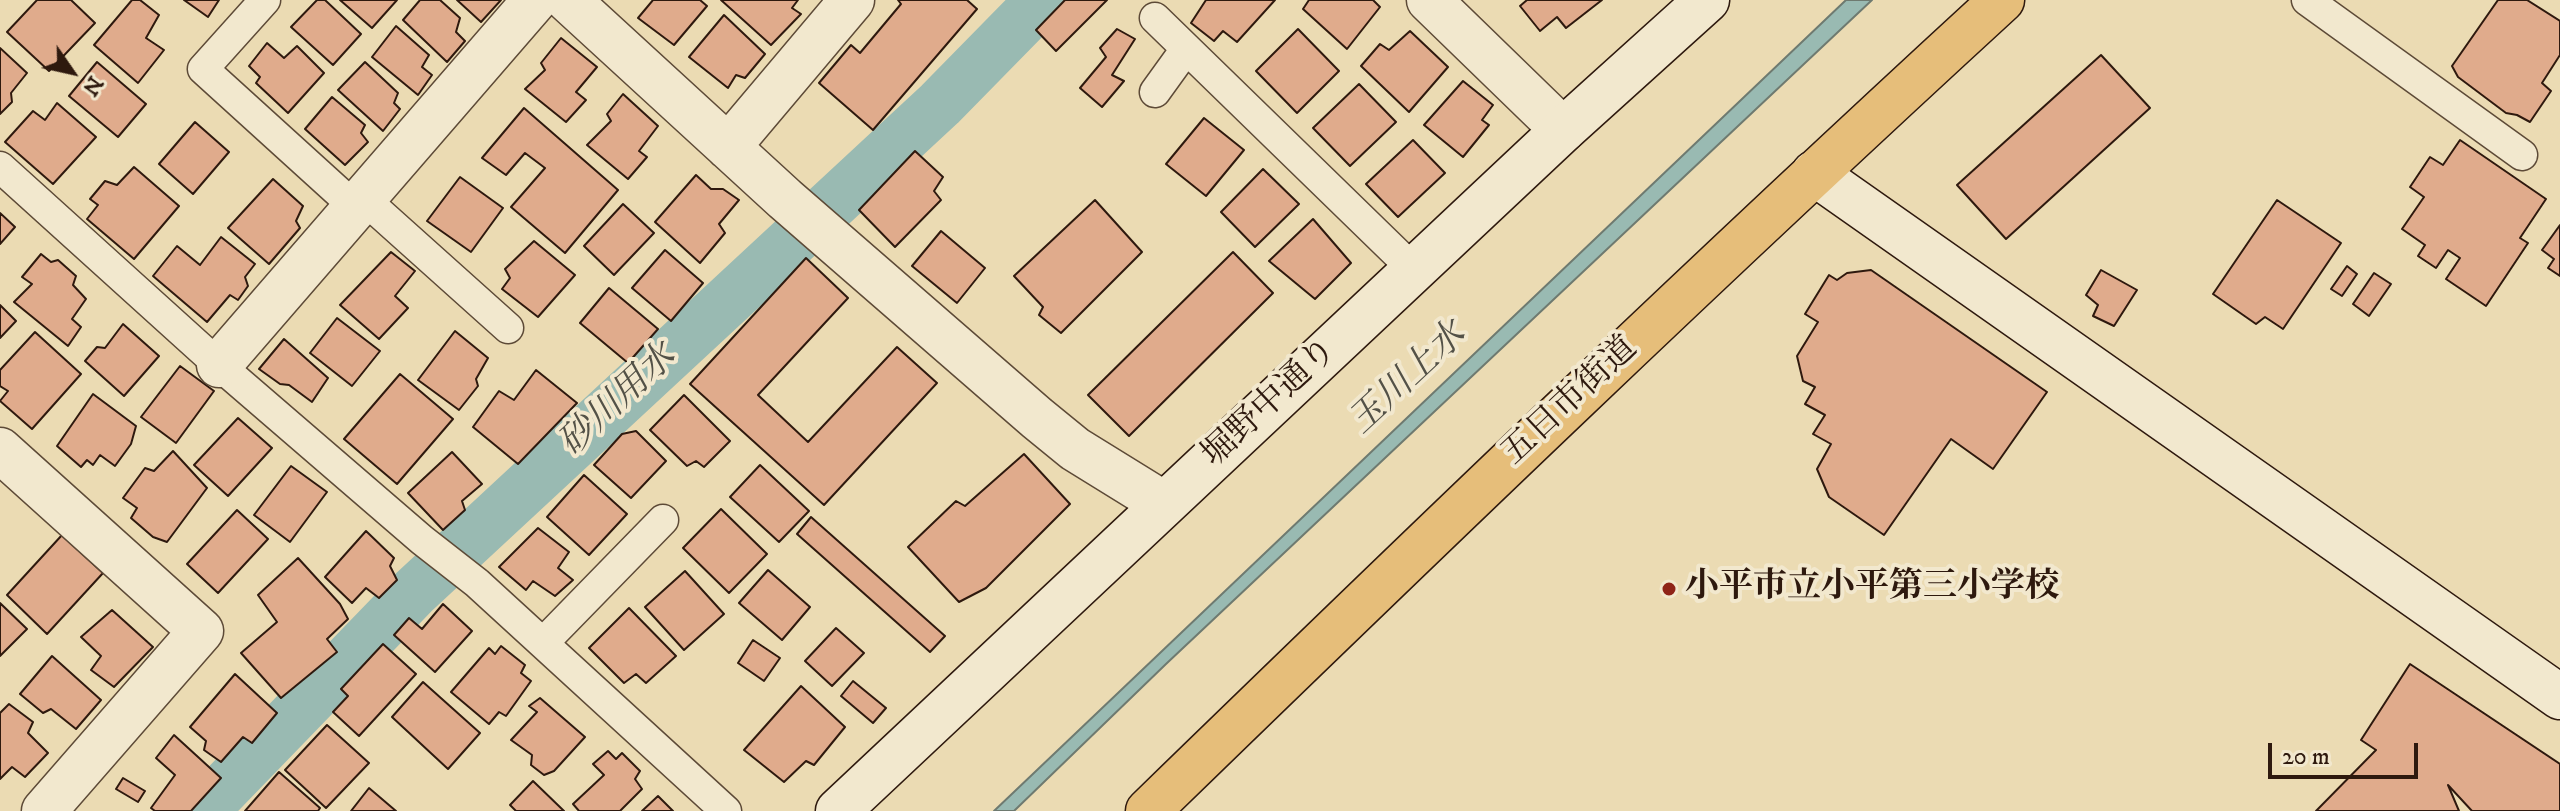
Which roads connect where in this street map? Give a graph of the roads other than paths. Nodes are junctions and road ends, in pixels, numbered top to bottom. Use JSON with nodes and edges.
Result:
{"nodes":[{"id":1,"x":265,"y":0,"type":"edge"},
{"id":2,"x":535,"y":0,"type":"edge"},
{"id":3,"x":568,"y":0,"type":"edge"},
{"id":4,"x":1429,"y":0,"type":"edge"},
{"id":5,"x":1707,"y":0,"type":"edge"},
{"id":6,"x":2002,"y":0,"type":"edge"},
{"id":7,"x":2307,"y":0,"type":"edge"},
{"id":8,"x":848,"y":1,"type":"edge"},
{"id":9,"x":1155,"y":18,"type":"dead end"},
{"id":10,"x":1186,"y":49,"type":"junction"},
{"id":11,"x":1155,"y":92,"type":"dead end"},
{"id":12,"x":1563,"y":130,"type":"junction"},
{"id":13,"x":728,"y":147,"type":"junction"},
{"id":14,"x":2522,"y":155,"type":"dead end"},
{"id":15,"x":0,"y":167,"type":"edge"},
{"id":16,"x":1814,"y":173,"type":"junction"},
{"id":17,"x":359,"y":203,"type":"junction"},
{"id":18,"x":1414,"y":270,"type":"junction"},
{"id":19,"x":508,"y":328,"type":"dead end"},
{"id":20,"x":219,"y":365,"type":"junction"},
{"id":21,"x":0,"y":450,"type":"edge"},
{"id":22,"x":1164,"y":504,"type":"junction"},
{"id":23,"x":663,"y":520,"type":"dead end"},
{"id":24,"x":543,"y":643,"type":"junction"},
{"id":25,"x":2560,"y":697,"type":"edge"},
{"id":26,"x":44,"y":811,"type":"edge"},
{"id":27,"x":726,"y":811,"type":"edge"},
{"id":28,"x":838,"y":811,"type":"edge"},
{"id":29,"x":1148,"y":811,"type":"edge"}],
"edges":[{"from":1,"to":17,"type":"lane"},
{"from":2,"to":17,"type":"street"},
{"from":3,"to":13,"type":"street"},
{"from":4,"to":12,"type":"street"},
{"from":5,"to":12,"type":"street","name":"堀野中通り"},
{"from":6,"to":16,"type":"main road","name":"五日市街道"},
{"from":7,"to":14,"type":"lane"},
{"from":8,"to":13,"type":"street"},
{"from":9,"to":10,"type":"lane"},
{"from":10,"to":11,"type":"lane"},
{"from":10,"to":18,"type":"lane"},
{"from":12,"to":18,"type":"street","name":"堀野中通り"},
{"from":13,"to":22,"type":"street"},
{"from":15,"to":20,"type":"lane"},
{"from":16,"to":25,"type":"street"},
{"from":16,"to":29,"type":"main road","name":"五日市街道"},
{"from":17,"to":19,"type":"lane"},
{"from":17,"to":20,"type":"street"},
{"from":18,"to":22,"type":"street","name":"堀野中通り"},
{"from":20,"to":24,"type":"lane"},
{"from":21,"to":26,"type":"street"},
{"from":22,"to":28,"type":"street","name":"堀野中通り"},
{"from":23,"to":24,"type":"lane"},
{"from":24,"to":27,"type":"lane"}]}
